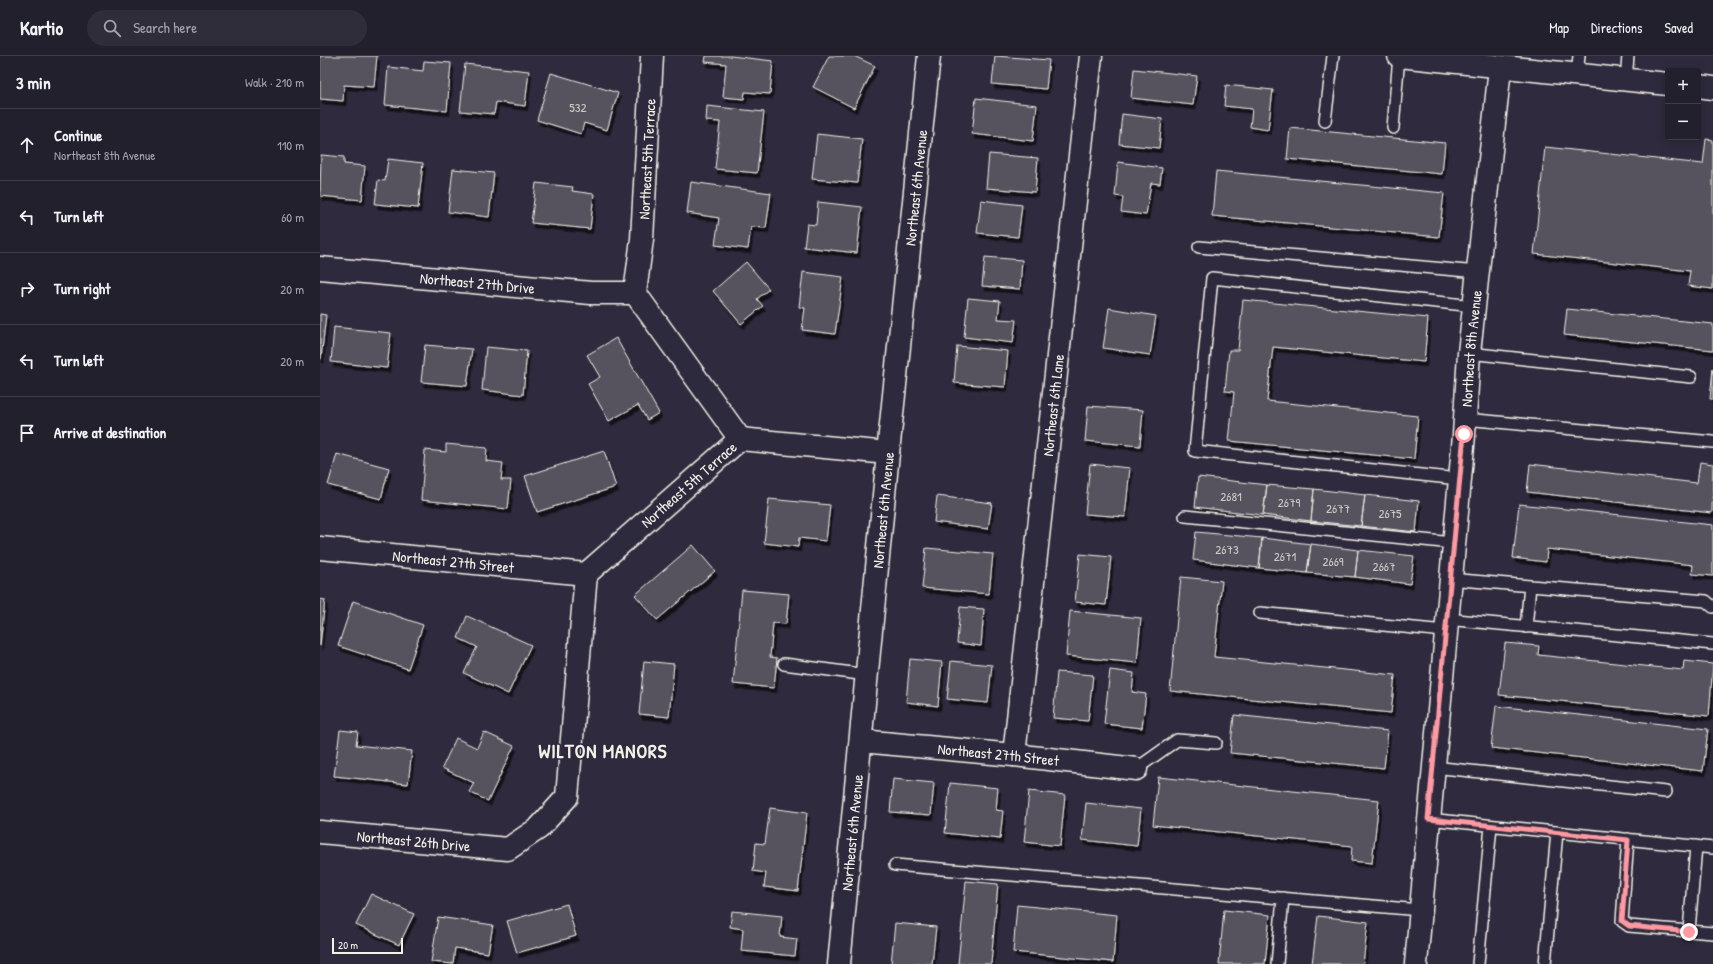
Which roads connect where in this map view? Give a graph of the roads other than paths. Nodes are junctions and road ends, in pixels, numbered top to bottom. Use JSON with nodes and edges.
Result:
{"nodes":[{"id":1,"x":652,"y":56,"type":"edge"},
{"id":2,"x":929,"y":56,"type":"edge"},
{"id":3,"x":1091,"y":56,"type":"edge"},
{"id":4,"x":1333,"y":56,"type":"edge"},
{"id":5,"x":1399,"y":56,"type":"edge"},
{"id":6,"x":1628,"y":56,"type":"edge"},
{"id":7,"x":1501,"y":62,"type":"edge"},
{"id":8,"x":1578,"y":66,"type":"edge"},
{"id":9,"x":1626,"y":80,"type":"junction"},
{"id":10,"x":1665,"y":84,"type":"edge"},
{"id":11,"x":1701,"y":86,"type":"edge"},
{"id":12,"x":1713,"y":88,"type":"edge"},
{"id":13,"x":1325,"y":121,"type":"dead end"},
{"id":14,"x":1393,"y":128,"type":"dead end"},
{"id":15,"x":1199,"y":247,"type":"dead end"},
{"id":16,"x":320,"y":268,"type":"edge"},
{"id":17,"x":1478,"y":272,"type":"junction"},
{"id":18,"x":635,"y":293,"type":"junction"},
{"id":19,"x":1474,"y":306,"type":"junction"},
{"id":20,"x":1469,"y":353,"type":"junction"},
{"id":21,"x":1692,"y":377,"type":"dead end"},
{"id":22,"x":1465,"y":419,"type":"junction"},
{"id":23,"x":740,"y":439,"type":"junction"},
{"id":24,"x":1713,"y":442,"type":"edge"},
{"id":25,"x":888,"y":453,"type":"junction"},
{"id":26,"x":1459,"y":479,"type":"junction"},
{"id":27,"x":1185,"y":516,"type":"dead end"},
{"id":28,"x":1453,"y":543,"type":"junction"},
{"id":29,"x":320,"y":548,"type":"edge"},
{"id":30,"x":586,"y":574,"type":"junction"},
{"id":31,"x":1449,"y":579,"type":"junction"},
{"id":32,"x":1530,"y":586,"type":"junction"},
{"id":33,"x":1713,"y":607,"type":"edge"},
{"id":34,"x":1260,"y":613,"type":"dead end"},
{"id":35,"x":1445,"y":625,"type":"junction"},
{"id":36,"x":1526,"y":627,"type":"junction"},
{"id":37,"x":1713,"y":644,"type":"edge"},
{"id":38,"x":784,"y":664,"type":"dead end"},
{"id":39,"x":867,"y":675,"type":"junction"},
{"id":40,"x":861,"y":741,"type":"junction"},
{"id":41,"x":1216,"y":743,"type":"dead end"},
{"id":42,"x":1014,"y":755,"type":"junction"},
{"id":43,"x":1433,"y":767,"type":"junction"},
{"id":44,"x":1136,"y":769,"type":"joint"},
{"id":45,"x":1666,"y":792,"type":"dead end"},
{"id":46,"x":1428,"y":819,"type":"junction"},
{"id":47,"x":1491,"y":826,"type":"junction"},
{"id":48,"x":320,"y":832,"type":"edge"},
{"id":49,"x":1557,"y":832,"type":"junction"},
{"id":50,"x":1628,"y":840,"type":"junction"},
{"id":51,"x":1696,"y":846,"type":"junction"},
{"id":52,"x":1713,"y":848,"type":"edge"},
{"id":53,"x":895,"y":865,"type":"dead end"},
{"id":54,"x":1283,"y":898,"type":"junction"},
{"id":55,"x":1420,"y":910,"type":"junction"},
{"id":56,"x":1689,"y":932,"type":"junction"},
{"id":57,"x":1713,"y":934,"type":"edge"},
{"id":58,"x":839,"y":964,"type":"edge"},
{"id":59,"x":1277,"y":964,"type":"edge"},
{"id":60,"x":1416,"y":964,"type":"edge"},
{"id":61,"x":1478,"y":964,"type":"edge"},
{"id":62,"x":1545,"y":964,"type":"edge"}],
"edges":[{"from":1,"to":18,"type":"street","name":"Northeast 5th Terrace"},
{"from":2,"to":25,"type":"street","name":"Northeast 6th Avenue"},
{"from":3,"to":42,"type":"street","name":"Northeast 6th Lane"},
{"from":4,"to":13,"type":"lane"},
{"from":5,"to":7,"type":"street"},
{"from":5,"to":14,"type":"lane"},
{"from":6,"to":9,"type":"lane"},
{"from":7,"to":8,"type":"street"},
{"from":7,"to":17,"type":"street","name":"Northeast 8th Avenue"},
{"from":8,"to":9,"type":"street"},
{"from":9,"to":10,"type":"street"},
{"from":11,"to":12,"type":"street"},
{"from":15,"to":17,"type":"lane"},
{"from":16,"to":18,"type":"street","name":"Northeast 27th Drive"},
{"from":17,"to":19,"type":"street","name":"Northeast 8th Avenue"},
{"from":18,"to":23,"type":"street","name":"Northeast 5th Terrace"},
{"from":19,"to":20,"type":"street","name":"Northeast 8th Avenue"},
{"from":19,"to":26,"type":"lane"},
{"from":20,"to":21,"type":"lane"},
{"from":20,"to":22,"type":"street","name":"Northeast 8th Avenue"},
{"from":22,"to":24,"type":"lane"},
{"from":22,"to":26,"type":"street","name":"Northeast 8th Avenue"},
{"from":23,"to":25,"type":"street"},
{"from":23,"to":30,"type":"street","name":"Northeast 5th Terrace"},
{"from":25,"to":39,"type":"street","name":"Northeast 6th Avenue"},
{"from":26,"to":28,"type":"street","name":"Northeast 8th Avenue"},
{"from":27,"to":28,"type":"lane"},
{"from":28,"to":31,"type":"street","name":"Northeast 8th Avenue"},
{"from":29,"to":30,"type":"street","name":"Northeast 27th Street"},
{"from":30,"to":48,"type":"street","name":"Northeast 26th Drive"},
{"from":31,"to":32,"type":"lane"},
{"from":31,"to":35,"type":"street","name":"Northeast 8th Avenue"},
{"from":32,"to":33,"type":"lane"},
{"from":32,"to":36,"type":"lane"},
{"from":34,"to":35,"type":"lane"},
{"from":35,"to":36,"type":"lane"},
{"from":35,"to":43,"type":"street","name":"Northeast 8th Avenue"},
{"from":36,"to":37,"type":"lane"},
{"from":38,"to":39,"type":"lane"},
{"from":39,"to":40,"type":"street","name":"Northeast 6th Avenue"},
{"from":40,"to":42,"type":"street","name":"Northeast 27th Street"},
{"from":40,"to":58,"type":"street","name":"Northeast 6th Avenue"},
{"from":41,"to":44,"type":"lane"},
{"from":42,"to":44,"type":"street","name":"Northeast 27th Street"},
{"from":43,"to":45,"type":"lane"},
{"from":43,"to":46,"type":"street","name":"Northeast 8th Avenue"},
{"from":46,"to":47,"type":"lane"},
{"from":46,"to":55,"type":"street","name":"Northeast 8th Avenue"},
{"from":47,"to":49,"type":"lane"},
{"from":47,"to":61,"type":"lane"},
{"from":49,"to":50,"type":"lane"},
{"from":49,"to":62,"type":"lane"},
{"from":50,"to":51,"type":"lane"},
{"from":50,"to":56,"type":"lane"},
{"from":51,"to":52,"type":"lane"},
{"from":51,"to":56,"type":"lane"},
{"from":53,"to":54,"type":"lane"},
{"from":54,"to":55,"type":"lane"},
{"from":54,"to":59,"type":"lane"},
{"from":55,"to":60,"type":"street","name":"Northeast 8th Avenue"},
{"from":56,"to":57,"type":"lane"}]}
